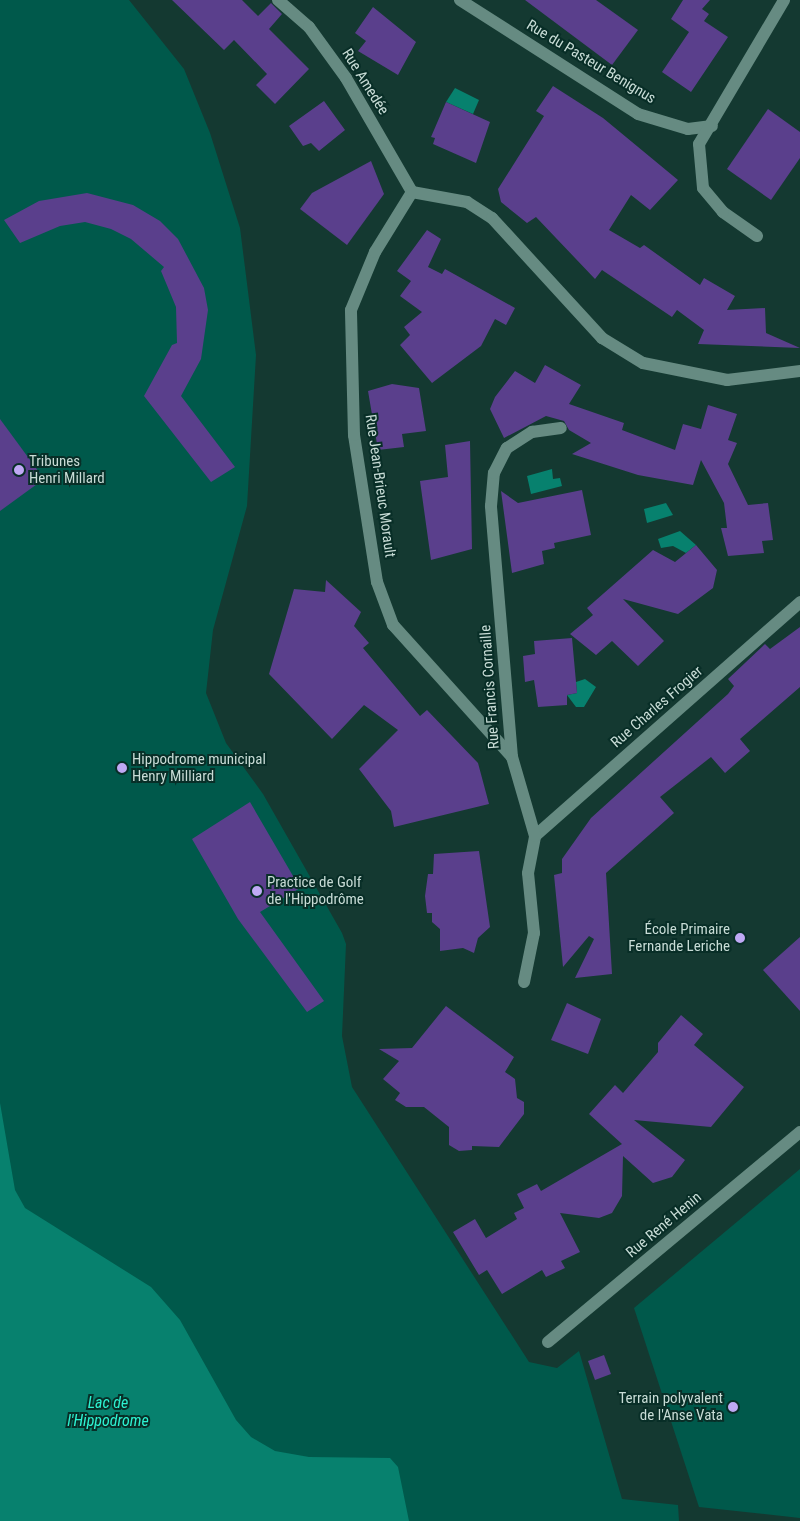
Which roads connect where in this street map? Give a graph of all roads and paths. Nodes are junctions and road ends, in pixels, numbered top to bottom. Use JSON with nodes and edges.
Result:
{"nodes":[{"id":1,"x":278,"y":0,"type":"edge"},
{"id":2,"x":460,"y":0,"type":"edge"},
{"id":3,"x":784,"y":0,"type":"edge"},
{"id":4,"x":712,"y":126,"type":"junction"},
{"id":5,"x":412,"y":192,"type":"junction"},
{"id":6,"x":757,"y":236,"type":"dead end"},
{"id":7,"x":800,"y":371,"type":"edge"},
{"id":8,"x":561,"y":428,"type":"dead end"},
{"id":9,"x":800,"y":602,"type":"edge"},
{"id":10,"x":512,"y":756,"type":"junction"},
{"id":11,"x":535,"y":836,"type":"junction"},
{"id":12,"x":524,"y":982,"type":"dead end"},
{"id":13,"x":800,"y":1132,"type":"edge"},
{"id":14,"x":548,"y":1342,"type":"dead end"}],
"edges":[{"from":1,"to":5,"type":"street","name":"Rue Amedée"},
{"from":2,"to":4,"type":"street","name":"Rue du Pasteur Benignus"},
{"from":3,"to":4,"type":"street"},
{"from":4,"to":6,"type":"street"},
{"from":5,"to":7,"type":"street"},
{"from":5,"to":10,"type":"street","name":"Rue Jean-Brieuc Morault"},
{"from":8,"to":10,"type":"street","name":"Rue Francis Cornaille"},
{"from":9,"to":11,"type":"street","name":"Rue Charles Frogier"},
{"from":10,"to":11,"type":"street","name":"Rue Francis Cornaille"},
{"from":11,"to":12,"type":"street","name":"Rue Francis Cornaille"},
{"from":13,"to":14,"type":"street","name":"Rue René Henin"}]}
